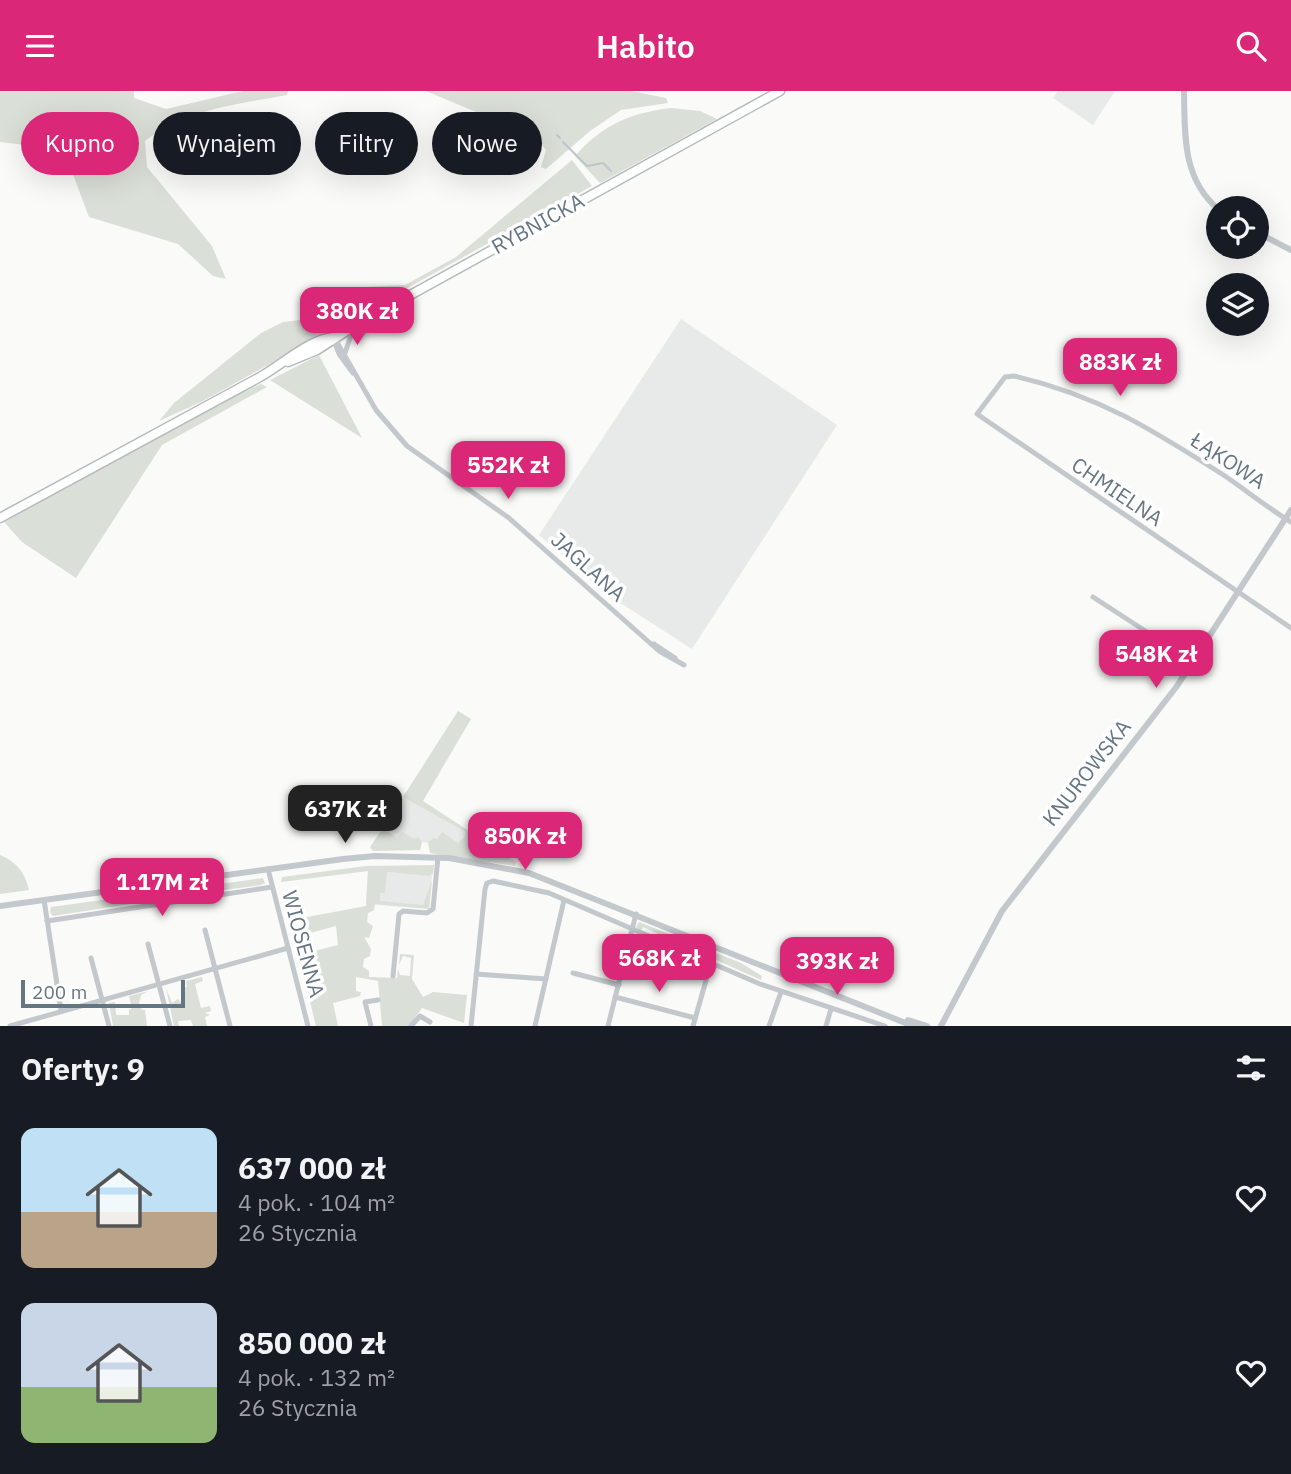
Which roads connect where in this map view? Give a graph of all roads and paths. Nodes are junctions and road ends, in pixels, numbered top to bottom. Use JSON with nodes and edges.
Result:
{"nodes":[{"id":1,"x":780,"y":91,"type":"edge"},
{"id":2,"x":1184,"y":91,"type":"edge"},
{"id":3,"x":1206,"y":197,"type":"edge"},
{"id":4,"x":1269,"y":239,"type":"edge"},
{"id":5,"x":1291,"y":250,"type":"edge"},
{"id":6,"x":356,"y":325,"type":"junction"},
{"id":7,"x":334,"y":337,"type":"junction"},
{"id":8,"x":317,"y":350,"type":"junction"},
{"id":9,"x":342,"y":353,"type":"junction"},
{"id":10,"x":288,"y":362,"type":"junction"},
{"id":11,"x":979,"y":417,"type":"joint"},
{"id":12,"x":1291,"y":510,"type":"edge"},
{"id":13,"x":0,"y":518,"type":"edge"},
{"id":14,"x":1288,"y":520,"type":"edge"},
{"id":15,"x":1239,"y":592,"type":"junction"},
{"id":16,"x":1093,"y":597,"type":"dead end"},
{"id":17,"x":1291,"y":628,"type":"edge"},
{"id":18,"x":1193,"y":662,"type":"junction"},
{"id":19,"x":684,"y":665,"type":"dead end"},
{"id":20,"x":438,"y":857,"type":"junction"},
{"id":21,"x":268,"y":869,"type":"junction"},
{"id":22,"x":272,"y":887,"type":"junction"},
{"id":23,"x":44,"y":900,"type":"junction"},
{"id":24,"x":564,"y":900,"type":"junction"},
{"id":25,"x":0,"y":906,"type":"edge"},
{"id":26,"x":636,"y":914,"type":"junction"},
{"id":27,"x":47,"y":921,"type":"junction"},
{"id":28,"x":632,"y":929,"type":"junction"},
{"id":29,"x":205,"y":930,"type":"dead end"},
{"id":30,"x":148,"y":944,"type":"dead end"},
{"id":31,"x":288,"y":948,"type":"junction"},
{"id":32,"x":91,"y":958,"type":"dead end"},
{"id":33,"x":711,"y":963,"type":"junction"},
{"id":34,"x":215,"y":968,"type":"junction"},
{"id":35,"x":573,"y":973,"type":"dead end"},
{"id":36,"x":476,"y":974,"type":"junction"},
{"id":37,"x":393,"y":976,"type":"dead end"},
{"id":38,"x":547,"y":979,"type":"junction"},
{"id":39,"x":159,"y":983,"type":"junction"},
{"id":40,"x":619,"y":985,"type":"junction"},
{"id":41,"x":781,"y":992,"type":"junction"},
{"id":42,"x":615,"y":997,"type":"junction"},
{"id":43,"x":102,"y":998,"type":"junction"},
{"id":44,"x":378,"y":1000,"type":"dead end"},
{"id":45,"x":951,"y":1007,"type":"junction"},
{"id":46,"x":831,"y":1009,"type":"junction"},
{"id":47,"x":61,"y":1010,"type":"junction"},
{"id":48,"x":896,"y":1017,"type":"junction"},
{"id":49,"x":695,"y":1018,"type":"junction"},
{"id":50,"x":429,"y":1021,"type":"dead end"},
{"id":51,"x":9,"y":1026,"type":"edge"},
{"id":52,"x":109,"y":1026,"type":"edge"},
{"id":53,"x":170,"y":1026,"type":"edge"},
{"id":54,"x":230,"y":1026,"type":"edge"},
{"id":55,"x":308,"y":1026,"type":"edge"},
{"id":56,"x":371,"y":1026,"type":"edge"},
{"id":57,"x":411,"y":1026,"type":"edge"},
{"id":58,"x":471,"y":1026,"type":"edge"},
{"id":59,"x":535,"y":1026,"type":"edge"},
{"id":60,"x":608,"y":1026,"type":"edge"},
{"id":61,"x":693,"y":1026,"type":"edge"},
{"id":62,"x":769,"y":1026,"type":"edge"},
{"id":63,"x":825,"y":1026,"type":"edge"},
{"id":64,"x":885,"y":1026,"type":"edge"},
{"id":65,"x":913,"y":1026,"type":"edge"},
{"id":66,"x":927,"y":1026,"type":"edge"},
{"id":67,"x":941,"y":1026,"type":"edge"}],
"edges":[{"from":1,"to":6,"type":"main road","name":"RYBNICKA"},
{"from":2,"to":3,"type":"street"},
{"from":4,"to":5,"type":"street"},
{"from":6,"to":7,"type":"main road","name":"RYBNICKA"},
{"from":6,"to":9,"type":"street"},
{"from":7,"to":8,"type":"main road","name":"RYBNICKA"},
{"from":7,"to":9,"type":"street","name":"JAGLANA"},
{"from":7,"to":10,"type":"main road","name":"RYBNICKA"},
{"from":8,"to":9,"type":"street"},
{"from":8,"to":10,"type":"main road","name":"RYBNICKA"},
{"from":9,"to":19,"type":"street","name":"JAGLANA"},
{"from":10,"to":13,"type":"main road","name":"RYBNICKA"},
{"from":11,"to":14,"type":"street","name":"ŁĄKOWA"},
{"from":11,"to":15,"type":"street","name":"CHMIELNA"},
{"from":12,"to":14,"type":"street","name":"KNUROWSKA"},
{"from":14,"to":15,"type":"street","name":"KNUROWSKA"},
{"from":15,"to":17,"type":"street","name":"CHMIELNA"},
{"from":15,"to":18,"type":"street","name":"KNUROWSKA"},
{"from":16,"to":18,"type":"street"},
{"from":18,"to":45,"type":"street","name":"KNUROWSKA"},
{"from":20,"to":21,"type":"street"},
{"from":20,"to":26,"type":"street"},
{"from":20,"to":37,"type":"street"},
{"from":21,"to":22,"type":"street","name":"WIOSENNA"},
{"from":21,"to":23,"type":"street"},
{"from":22,"to":27,"type":"street"},
{"from":22,"to":31,"type":"street","name":"WIOSENNA"},
{"from":23,"to":25,"type":"street"},
{"from":23,"to":27,"type":"street"},
{"from":24,"to":28,"type":"street"},
{"from":24,"to":36,"type":"street"},
{"from":24,"to":38,"type":"street"},
{"from":26,"to":28,"type":"street"},
{"from":26,"to":48,"type":"street"},
{"from":27,"to":47,"type":"street"},
{"from":28,"to":33,"type":"street"},
{"from":28,"to":40,"type":"street"},
{"from":29,"to":34,"type":"street"},
{"from":30,"to":39,"type":"street"},
{"from":31,"to":34,"type":"street"},
{"from":31,"to":55,"type":"street","name":"WIOSENNA"},
{"from":32,"to":43,"type":"street"},
{"from":33,"to":41,"type":"street"},
{"from":33,"to":49,"type":"street"},
{"from":34,"to":39,"type":"street"},
{"from":34,"to":54,"type":"street"},
{"from":35,"to":40,"type":"street"},
{"from":36,"to":38,"type":"street"},
{"from":36,"to":58,"type":"street"},
{"from":38,"to":59,"type":"street"},
{"from":39,"to":43,"type":"street"},
{"from":39,"to":53,"type":"street"},
{"from":40,"to":42,"type":"street"},
{"from":41,"to":46,"type":"street"},
{"from":41,"to":62,"type":"street"},
{"from":42,"to":49,"type":"street"},
{"from":42,"to":60,"type":"street"},
{"from":43,"to":47,"type":"street"},
{"from":43,"to":52,"type":"street"},
{"from":44,"to":56,"type":"street"},
{"from":45,"to":66,"type":"street"},
{"from":45,"to":67,"type":"street","name":"KNUROWSKA"},
{"from":46,"to":63,"type":"street"},
{"from":46,"to":64,"type":"street"},
{"from":47,"to":51,"type":"street"},
{"from":48,"to":65,"type":"street"},
{"from":48,"to":66,"type":"street"},
{"from":49,"to":61,"type":"street"},
{"from":50,"to":57,"type":"street"}]}
